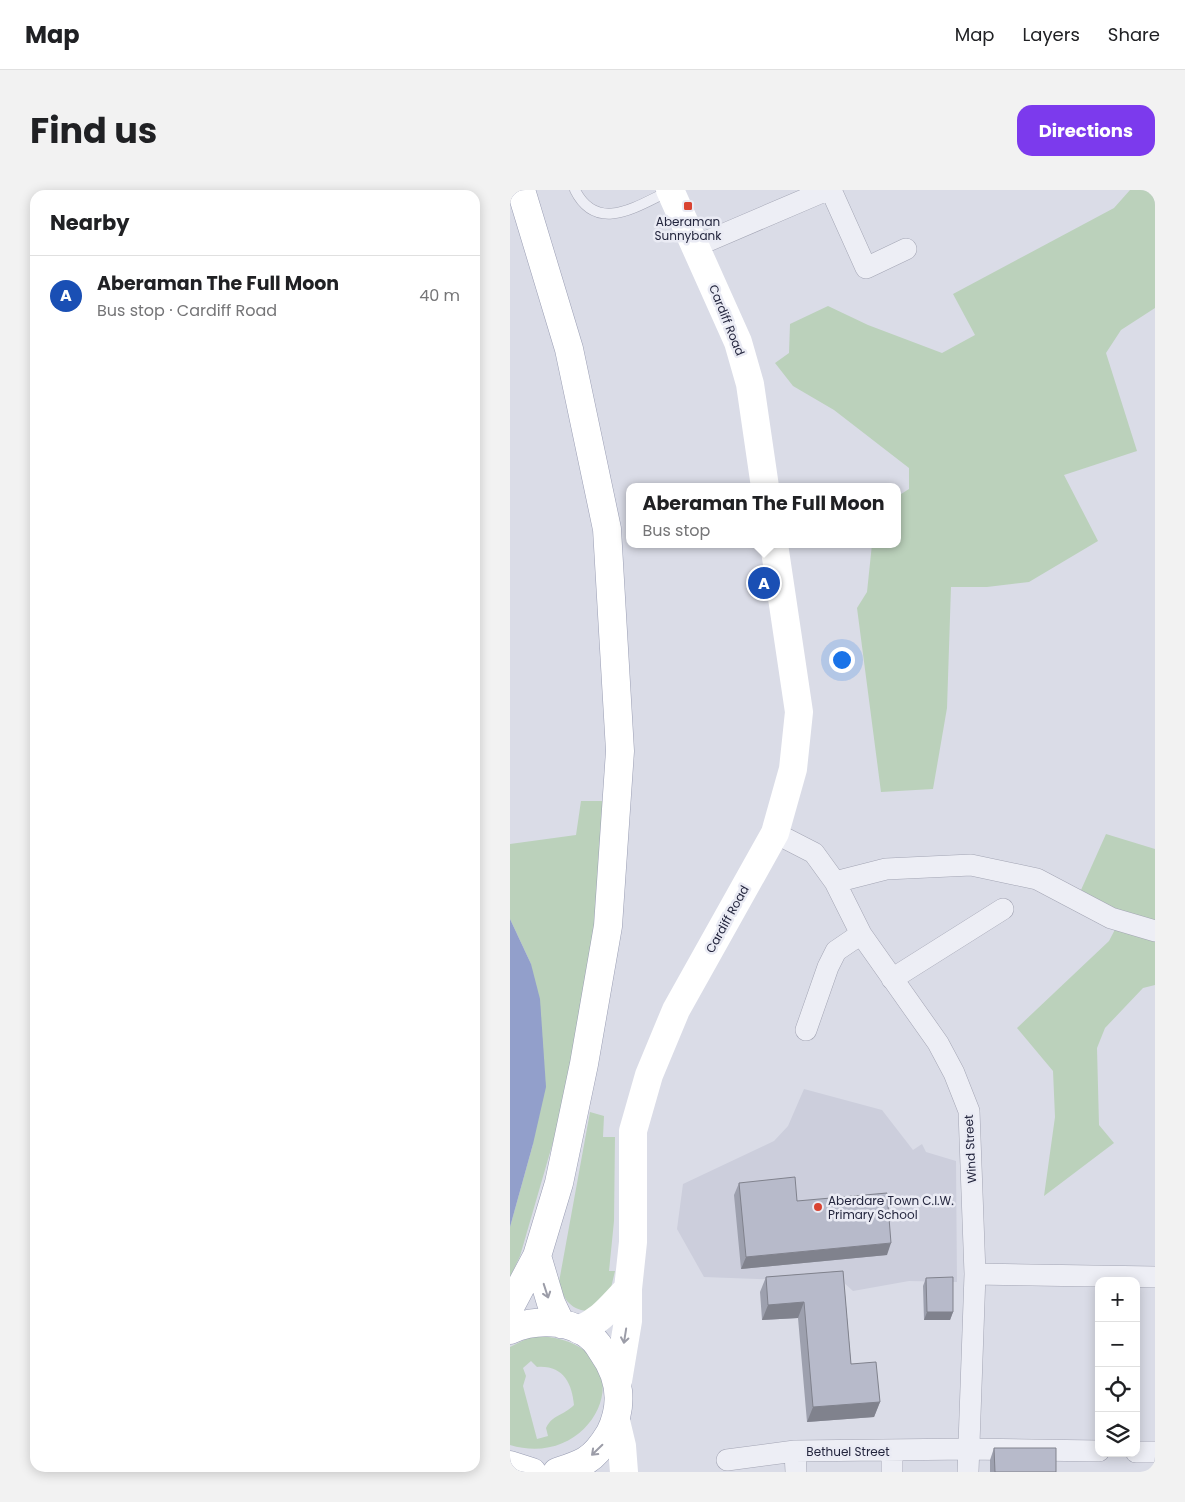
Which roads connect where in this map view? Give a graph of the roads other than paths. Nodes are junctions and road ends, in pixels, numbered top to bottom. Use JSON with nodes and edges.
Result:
{"nodes":[{"id":1,"x":522,"y":190,"type":"edge"},
{"id":2,"x":575,"y":190,"type":"edge"},
{"id":3,"x":670,"y":190,"type":"edge"},
{"id":4,"x":829,"y":190,"type":"edge"},
{"id":5,"x":696,"y":246,"type":"junction"},
{"id":6,"x":906,"y":249,"type":"dead end"},
{"id":7,"x":765,"y":483,"type":"edge"},
{"id":8,"x":775,"y":548,"type":"edge"},
{"id":9,"x":774,"y":833,"type":"junction"},
{"id":10,"x":835,"y":882,"type":"junction"},
{"id":11,"x":1003,"y":909,"type":"dead end"},
{"id":12,"x":1155,"y":931,"type":"edge"},
{"id":13,"x":861,"y":934,"type":"junction"},
{"id":14,"x":892,"y":979,"type":"junction"},
{"id":15,"x":806,"y":1030,"type":"dead end"},
{"id":16,"x":537,"y":1256,"type":"junction"},
{"id":17,"x":975,"y":1274,"type":"junction"},
{"id":18,"x":1155,"y":1276,"type":"edge"},
{"id":19,"x":628,"y":1289,"type":"junction"},
{"id":20,"x":510,"y":1307,"type":"edge"},
{"id":21,"x":570,"y":1327,"type":"junction"},
{"id":22,"x":510,"y":1330,"type":"edge"},
{"id":23,"x":618,"y":1382,"type":"junction"},
{"id":24,"x":616,"y":1421,"type":"junction"},
{"id":25,"x":969,"y":1449,"type":"junction"},
{"id":26,"x":892,"y":1450,"type":"junction"},
{"id":27,"x":796,"y":1451,"type":"junction"},
{"id":28,"x":1095,"y":1451,"type":"edge"},
{"id":29,"x":1140,"y":1452,"type":"edge"},
{"id":30,"x":1155,"y":1452,"type":"edge"},
{"id":31,"x":727,"y":1460,"type":"dead end"},
{"id":32,"x":510,"y":1465,"type":"edge"},
{"id":33,"x":566,"y":1471,"type":"edge"},
{"id":34,"x":532,"y":1472,"type":"edge"},
{"id":35,"x":624,"y":1472,"type":"edge"},
{"id":36,"x":796,"y":1472,"type":"edge"},
{"id":37,"x":892,"y":1472,"type":"edge"},
{"id":38,"x":968,"y":1472,"type":"edge"}],
"edges":[{"from":1,"to":16,"type":"main road"},
{"from":2,"to":3,"type":"lane"},
{"from":3,"to":5,"type":"main road","name":"Cardiff Road"},
{"from":4,"to":5,"type":"street"},
{"from":4,"to":6,"type":"street"},
{"from":5,"to":7,"type":"main road","name":"Cardiff Road"},
{"from":8,"to":9,"type":"main road","name":"Cardiff Road"},
{"from":9,"to":10,"type":"street","name":"Wind Street"},
{"from":9,"to":19,"type":"main road","name":"Cardiff Road"},
{"from":10,"to":12,"type":"street"},
{"from":10,"to":13,"type":"street","name":"Wind Street"},
{"from":11,"to":14,"type":"street"},
{"from":13,"to":14,"type":"street","name":"Wind Street"},
{"from":13,"to":15,"type":"street"},
{"from":14,"to":17,"type":"street","name":"Wind Street"},
{"from":16,"to":20,"type":"main road"},
{"from":16,"to":21,"type":"main road","one_way":true},
{"from":17,"to":18,"type":"street"},
{"from":17,"to":25,"type":"street","name":"Wind Street"},
{"from":19,"to":21,"type":"main road"},
{"from":19,"to":23,"type":"main road","name":"Cardiff Road","one_way":true},
{"from":21,"to":22,"type":"main road"},
{"from":21,"to":23,"type":"main road"},
{"from":23,"to":24,"type":"main road"},
{"from":24,"to":33,"type":"main road","one_way":true},
{"from":24,"to":35,"type":"main road"},
{"from":25,"to":26,"type":"street","name":"Bethuel Street"},
{"from":25,"to":28,"type":"street","name":"Bethuel Street"},
{"from":25,"to":38,"type":"street","name":"Wind Street"},
{"from":26,"to":27,"type":"street","name":"Bethuel Street"},
{"from":26,"to":37,"type":"street"},
{"from":27,"to":31,"type":"street","name":"Bethuel Street"},
{"from":27,"to":36,"type":"street"},
{"from":29,"to":30,"type":"street"},
{"from":32,"to":34,"type":"main road"}]}
